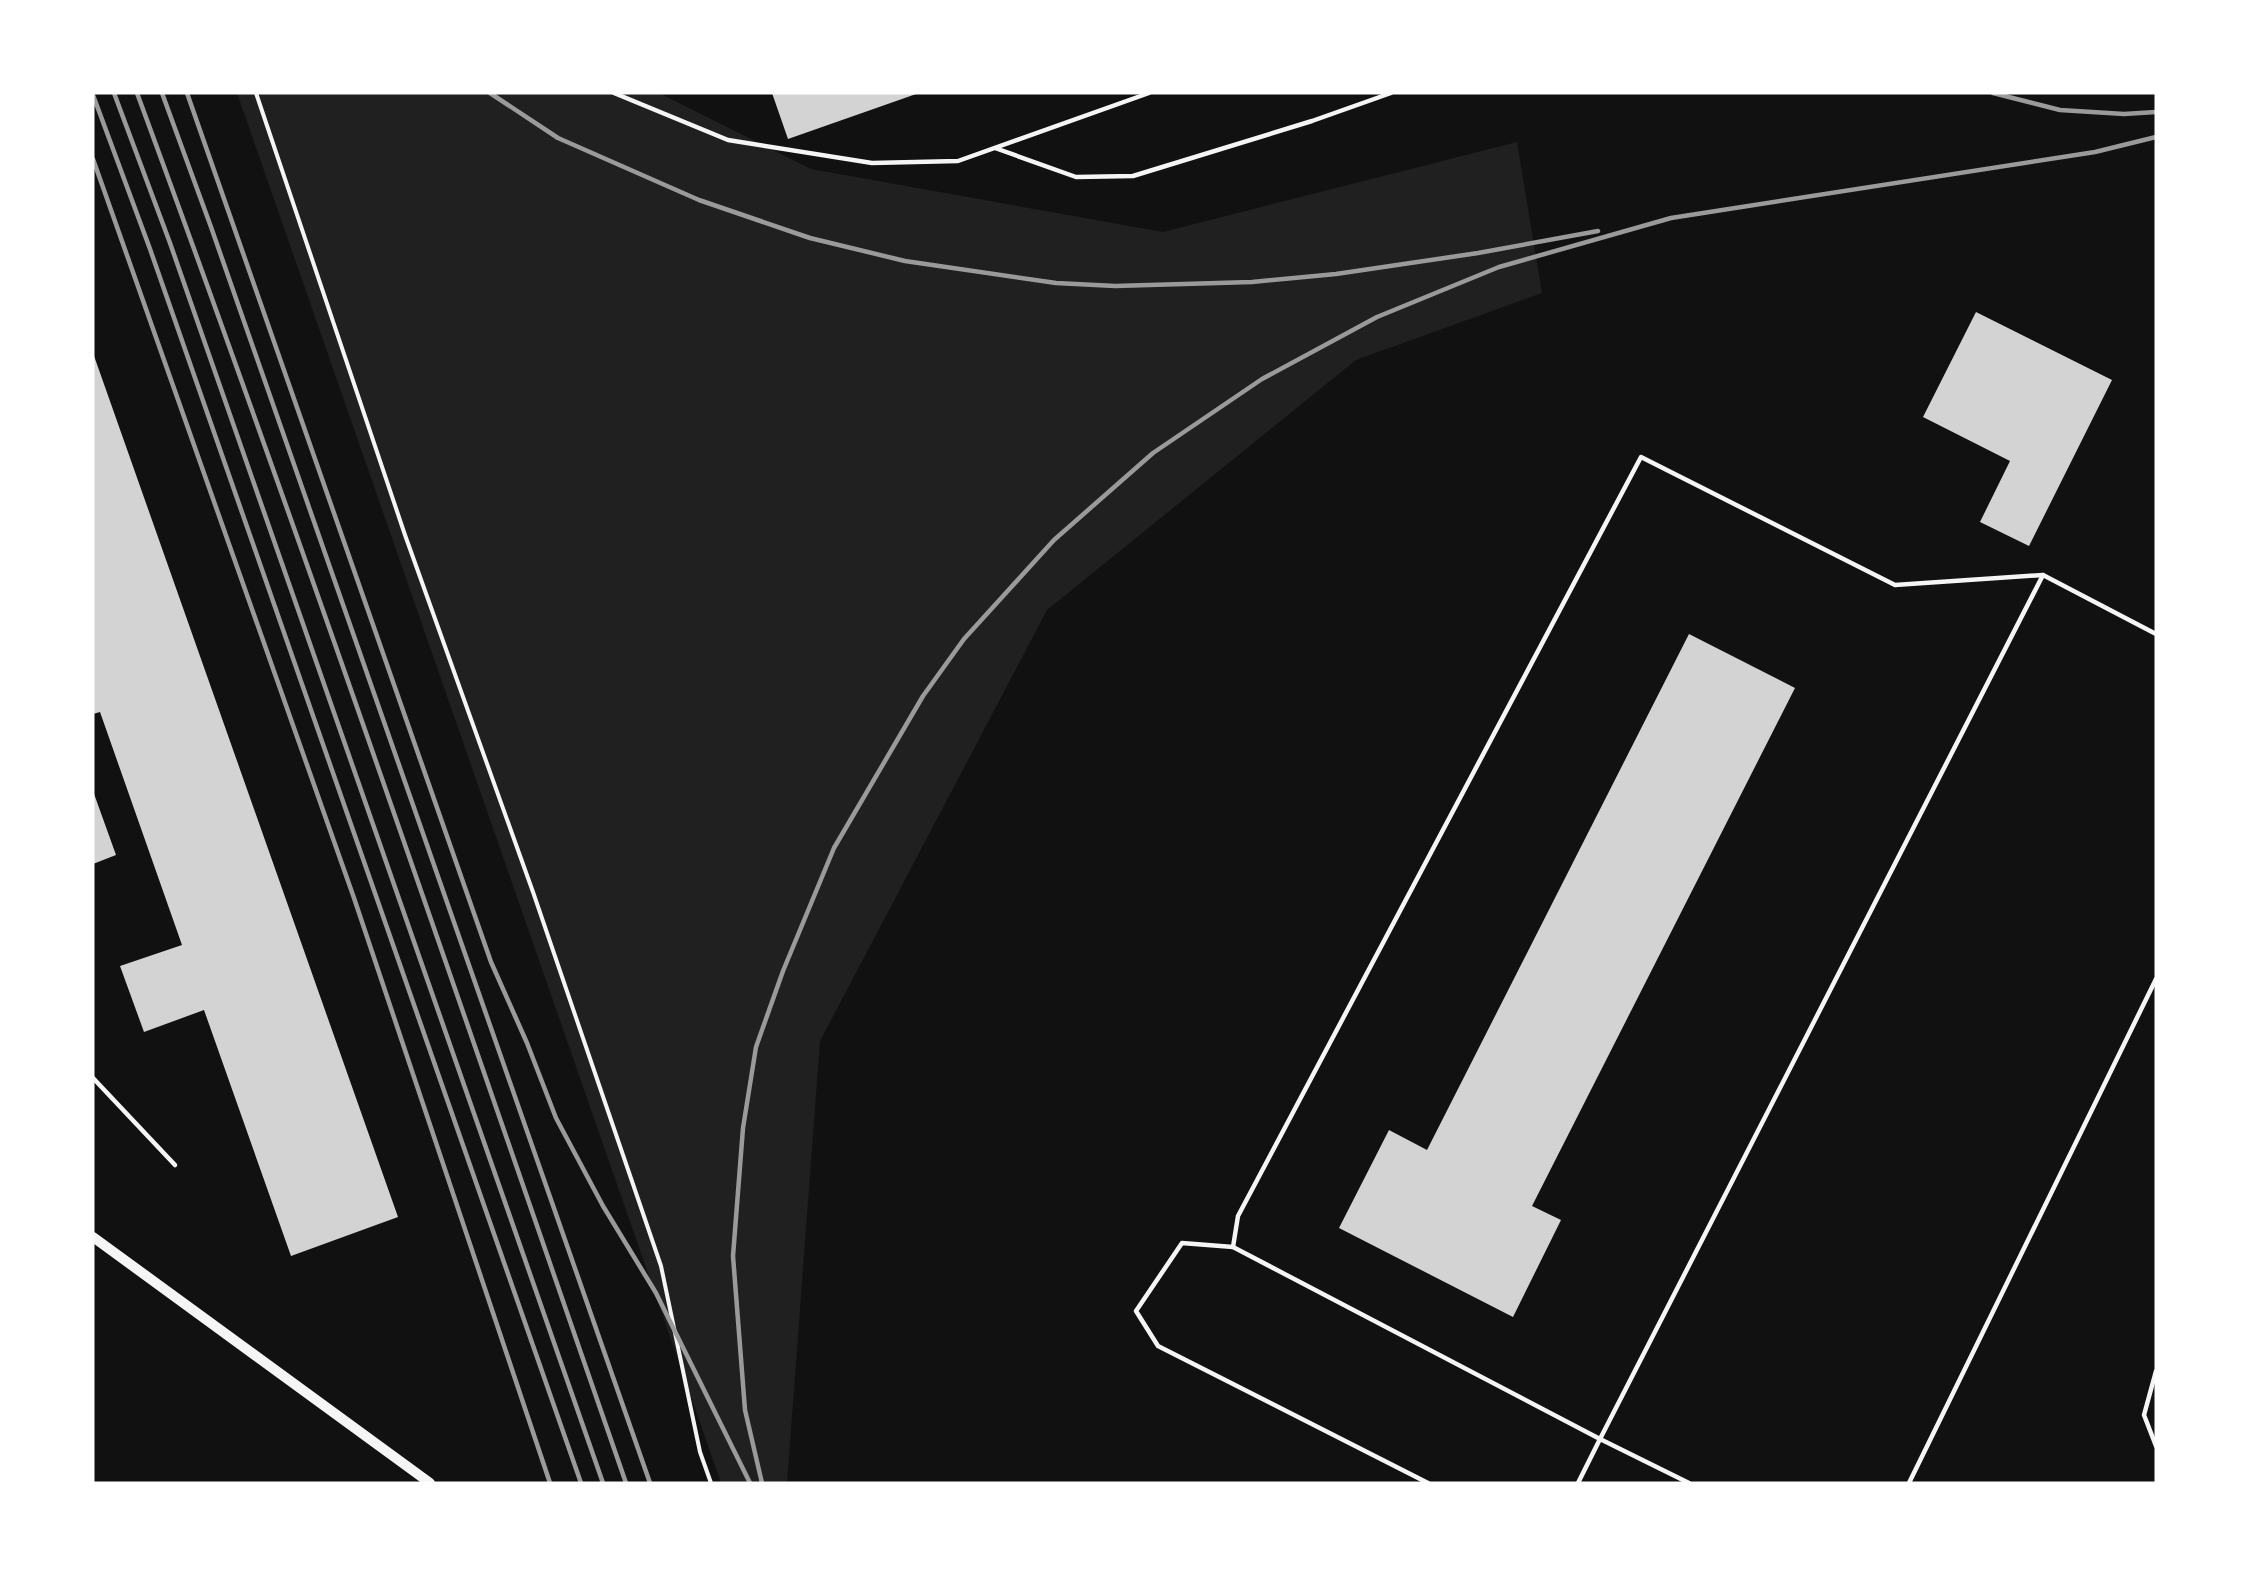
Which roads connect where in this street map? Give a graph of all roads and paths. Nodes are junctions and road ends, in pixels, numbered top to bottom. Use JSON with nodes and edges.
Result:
{"nodes":[{"id":1,"x":256,"y":93,"type":"edge"},
{"id":2,"x":614,"y":93,"type":"edge"},
{"id":3,"x":1149,"y":93,"type":"edge"},
{"id":4,"x":1391,"y":93,"type":"edge"},
{"id":5,"x":994,"y":148,"type":"junction"},
{"id":6,"x":2043,"y":575,"type":"junction"},
{"id":7,"x":2156,"y":634,"type":"edge"},
{"id":8,"x":2156,"y":979,"type":"edge"},
{"id":9,"x":93,"y":1078,"type":"edge"},
{"id":10,"x":174,"y":1165,"type":"dead end"},
{"id":11,"x":93,"y":1237,"type":"edge"},
{"id":12,"x":1233,"y":1247,"type":"junction"},
{"id":13,"x":2156,"y":1371,"type":"edge"},
{"id":14,"x":1600,"y":1439,"type":"junction"},
{"id":15,"x":2156,"y":1446,"type":"edge"},
{"id":16,"x":430,"y":1483,"type":"edge"},
{"id":17,"x":711,"y":1483,"type":"edge"},
{"id":18,"x":1428,"y":1483,"type":"edge"},
{"id":19,"x":1578,"y":1483,"type":"edge"},
{"id":20,"x":1689,"y":1483,"type":"edge"},
{"id":21,"x":1909,"y":1483,"type":"edge"}],
"edges":[{"from":1,"to":17,"type":"path"},
{"from":2,"to":5,"type":"lane"},
{"from":3,"to":5,"type":"lane"},
{"from":4,"to":5,"type":"lane"},
{"from":6,"to":7,"type":"lane"},
{"from":6,"to":12,"type":"lane"},
{"from":6,"to":14,"type":"lane"},
{"from":8,"to":21,"type":"lane"},
{"from":9,"to":10,"type":"lane"},
{"from":11,"to":16,"type":"street"},
{"from":12,"to":14,"type":"lane"},
{"from":12,"to":18,"type":"lane"},
{"from":13,"to":15,"type":"lane"},
{"from":14,"to":19,"type":"lane"},
{"from":14,"to":20,"type":"lane"}]}
